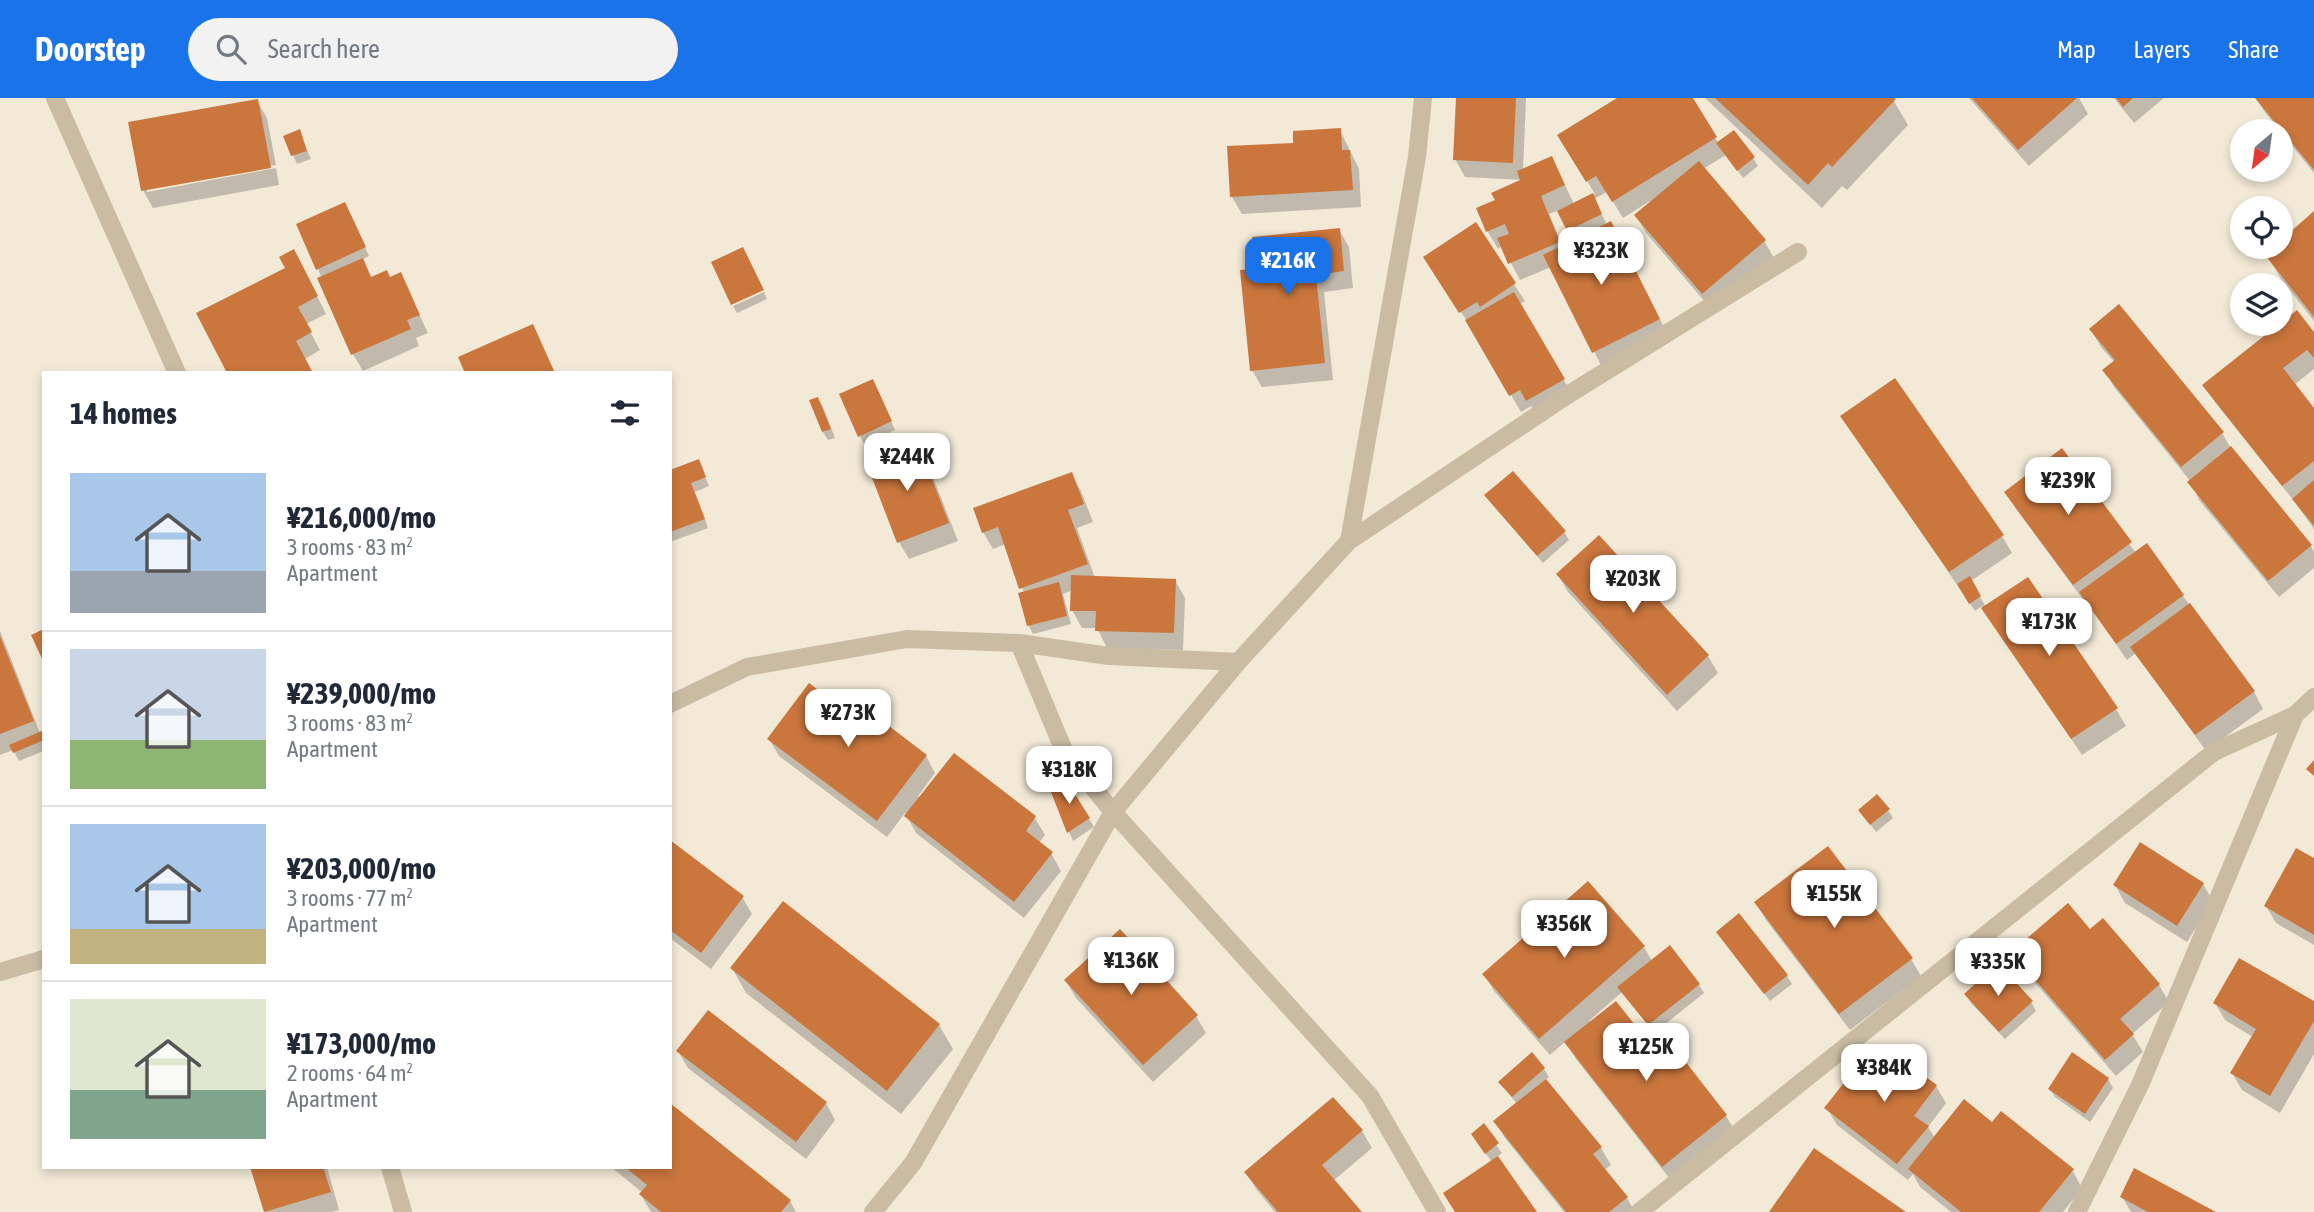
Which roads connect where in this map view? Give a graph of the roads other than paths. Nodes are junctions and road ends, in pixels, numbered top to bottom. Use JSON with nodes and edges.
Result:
{"nodes":[{"id":1,"x":55,"y":98,"type":"edge"},
{"id":2,"x":1423,"y":98,"type":"edge"},
{"id":3,"x":1798,"y":252,"type":"dead end"},
{"id":4,"x":176,"y":371,"type":"edge"},
{"id":5,"x":1349,"y":541,"type":"junction"},
{"id":6,"x":1019,"y":643,"type":"junction"},
{"id":7,"x":1238,"y":662,"type":"junction"},
{"id":8,"x":2314,"y":697,"type":"edge"},
{"id":9,"x":672,"y":703,"type":"edge"},
{"id":10,"x":2295,"y":715,"type":"junction"},
{"id":11,"x":1113,"y":812,"type":"junction"},
{"id":12,"x":42,"y":960,"type":"edge"},
{"id":13,"x":0,"y":972,"type":"edge"},
{"id":14,"x":391,"y":1169,"type":"edge"},
{"id":15,"x":403,"y":1212,"type":"edge"},
{"id":16,"x":873,"y":1212,"type":"edge"},
{"id":17,"x":1437,"y":1212,"type":"edge"},
{"id":18,"x":1639,"y":1212,"type":"edge"},
{"id":19,"x":2077,"y":1212,"type":"edge"}],
"edges":[{"from":1,"to":4,"type":"street"},
{"from":2,"to":5,"type":"street"},
{"from":3,"to":5,"type":"street"},
{"from":5,"to":7,"type":"street"},
{"from":6,"to":7,"type":"street"},
{"from":6,"to":9,"type":"street"},
{"from":6,"to":11,"type":"street"},
{"from":7,"to":11,"type":"street"},
{"from":8,"to":10,"type":"street"},
{"from":10,"to":18,"type":"street"},
{"from":10,"to":19,"type":"street"},
{"from":11,"to":16,"type":"street"},
{"from":11,"to":17,"type":"street"},
{"from":12,"to":13,"type":"street"},
{"from":14,"to":15,"type":"street"}]}
